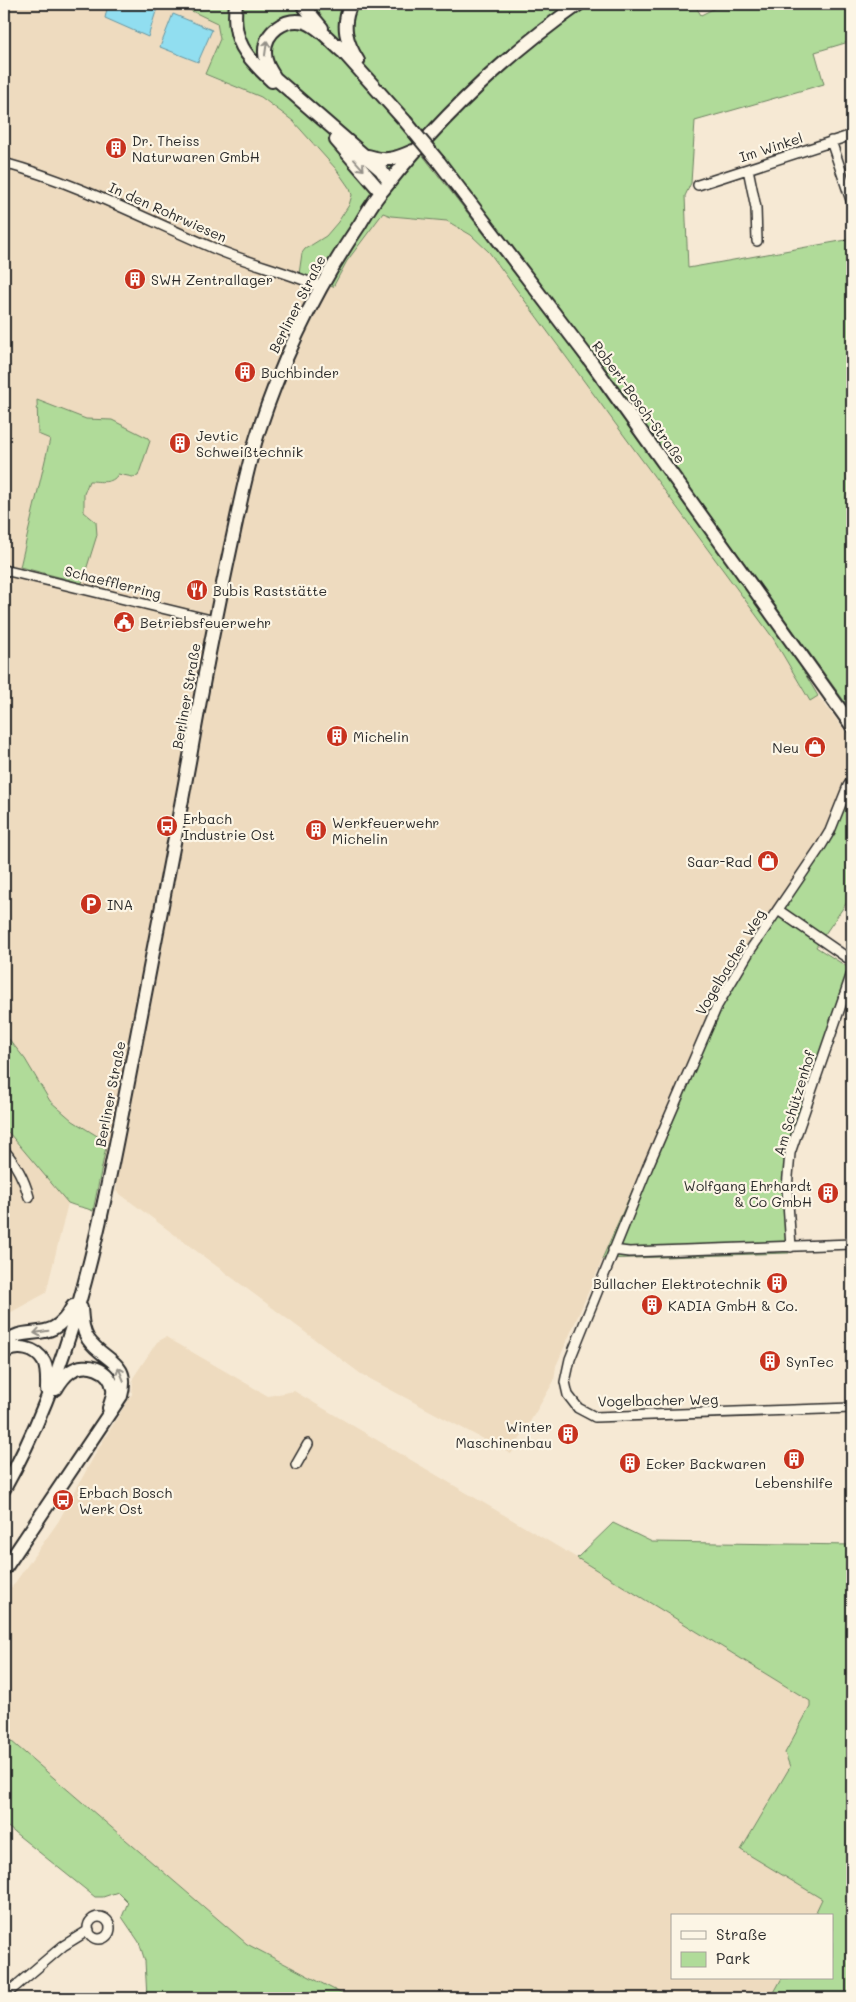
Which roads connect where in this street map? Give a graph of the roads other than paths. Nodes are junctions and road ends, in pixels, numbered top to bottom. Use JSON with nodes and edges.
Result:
{"nodes":[{"id":1,"x":236,"y":4,"type":"edge"},
{"id":2,"x":302,"y":4,"type":"edge"},
{"id":3,"x":311,"y":4,"type":"edge"},
{"id":4,"x":351,"y":4,"type":"edge"},
{"id":5,"x":579,"y":4,"type":"edge"},
{"id":6,"x":342,"y":51,"type":"junction"},
{"id":7,"x":370,"y":78,"type":"junction"},
{"id":8,"x":390,"y":104,"type":"junction"},
{"id":9,"x":852,"y":136,"type":"edge"},
{"id":10,"x":830,"y":141,"type":"junction"},
{"id":11,"x":417,"y":148,"type":"junction"},
{"id":12,"x":364,"y":155,"type":"junction"},
{"id":13,"x":4,"y":162,"type":"edge"},
{"id":14,"x":748,"y":169,"type":"junction"},
{"id":15,"x":698,"y":184,"type":"dead end"},
{"id":16,"x":385,"y":187,"type":"junction"},
{"id":17,"x":852,"y":203,"type":"edge"},
{"id":18,"x":757,"y":241,"type":"dead end"},
{"id":19,"x":321,"y":288,"type":"junction"},
{"id":20,"x":4,"y":570,"type":"edge"},
{"id":21,"x":215,"y":621,"type":"junction"},
{"id":22,"x":852,"y":726,"type":"edge"},
{"id":23,"x":852,"y":780,"type":"edge"},
{"id":24,"x":778,"y":910,"type":"junction"},
{"id":25,"x":852,"y":961,"type":"edge"},
{"id":26,"x":852,"y":973,"type":"edge"},
{"id":27,"x":4,"y":1150,"type":"edge"},
{"id":28,"x":29,"y":1197,"type":"dead end"},
{"id":29,"x":852,"y":1244,"type":"edge"},
{"id":30,"x":791,"y":1247,"type":"junction"},
{"id":31,"x":613,"y":1250,"type":"junction"},
{"id":32,"x":83,"y":1286,"type":"junction"},
{"id":33,"x":4,"y":1345,"type":"edge"},
{"id":34,"x":4,"y":1352,"type":"edge"},
{"id":35,"x":852,"y":1408,"type":"edge"},
{"id":36,"x":41,"y":1415,"type":"junction"},
{"id":37,"x":106,"y":1417,"type":"junction"},
{"id":38,"x":308,"y":1444,"type":"dead end"},
{"id":39,"x":296,"y":1465,"type":"dead end"},
{"id":40,"x":4,"y":1489,"type":"edge"},
{"id":41,"x":4,"y":1565,"type":"edge"},
{"id":42,"x":89,"y":1930,"type":"dead end"},
{"id":43,"x":4,"y":1996,"type":"edge"}],
"edges":[{"from":1,"to":16,"type":"street","one_way":true},
{"from":2,"to":6,"type":"street","name":"Robert-Bosch-Straße"},
{"from":3,"to":7,"type":"street","name":"Robert-Bosch-Straße"},
{"from":4,"to":7,"type":"street"},
{"from":5,"to":11,"type":"street","name":"Berliner Straße"},
{"from":6,"to":8,"type":"street","name":"Robert-Bosch-Straße"},
{"from":12,"to":6,"type":"street","one_way":true},
{"from":7,"to":8,"type":"street","name":"Robert-Bosch-Straße"},
{"from":8,"to":22,"type":"street","name":"Robert-Bosch-Straße","bridge":true},
{"from":9,"to":10,"type":"street","name":"Im Winkel"},
{"from":10,"to":14,"type":"street","name":"Im Winkel"},
{"from":10,"to":17,"type":"street"},
{"from":11,"to":12,"type":"street"},
{"from":11,"to":16,"type":"street","name":"Berliner Straße"},
{"from":12,"to":16,"type":"street"},
{"from":13,"to":19,"type":"street","name":"In den Rohrwiesen"},
{"from":14,"to":15,"type":"street","name":"Im Winkel"},
{"from":14,"to":18,"type":"street"},
{"from":16,"to":19,"type":"street","name":"Berliner Straße"},
{"from":19,"to":21,"type":"street","name":"Berliner Straße"},
{"from":20,"to":21,"type":"street","name":"Schaefflerring"},
{"from":21,"to":32,"type":"street","name":"Berliner Straße"},
{"from":23,"to":24,"type":"street","name":"Vogelbacher Weg"},
{"from":24,"to":25,"type":"street"},
{"from":24,"to":31,"type":"street","name":"Vogelbacher Weg"},
{"from":26,"to":30,"type":"street","name":"Am Schützenhof"},
{"from":27,"to":28,"type":"street"},
{"from":29,"to":30,"type":"street"},
{"from":30,"to":31,"type":"street"},
{"from":31,"to":35,"type":"street","name":"Vogelbacher Weg"},
{"from":32,"to":33,"type":"street","one_way":true},
{"from":32,"to":36,"type":"street","name":"Berliner Straße"},
{"from":37,"to":32,"type":"street","one_way":true},
{"from":34,"to":36,"type":"street"},
{"from":36,"to":37,"type":"street"},
{"from":36,"to":40,"type":"street","name":"Berliner Straße"},
{"from":37,"to":41,"type":"street"},
{"from":38,"to":39,"type":"street"},
{"from":42,"to":43,"type":"street"}]}
